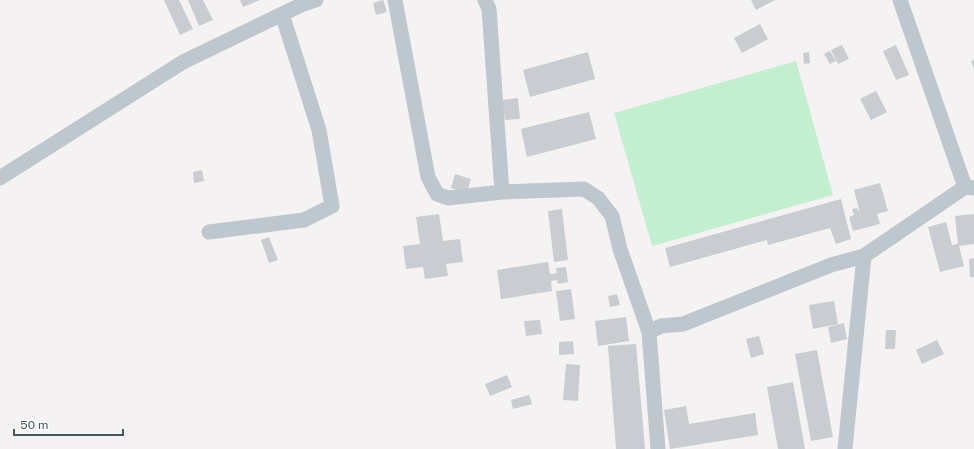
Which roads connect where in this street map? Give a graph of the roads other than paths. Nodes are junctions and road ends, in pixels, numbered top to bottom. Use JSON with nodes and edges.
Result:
{"nodes":[{"id":1,"x":316,"y":0,"type":"edge"},
{"id":2,"x":396,"y":0,"type":"edge"},
{"id":3,"x":485,"y":0,"type":"edge"},
{"id":4,"x":900,"y":0,"type":"edge"},
{"id":5,"x":282,"y":14,"type":"junction"},
{"id":6,"x":0,"y":178,"type":"edge"},
{"id":7,"x":969,"y":188,"type":"edge"},
{"id":8,"x":502,"y":192,"type":"junction"},
{"id":9,"x":209,"y":232,"type":"dead end"},
{"id":10,"x":864,"y":256,"type":"junction"},
{"id":11,"x":649,"y":332,"type":"junction"},
{"id":12,"x":658,"y":449,"type":"edge"},
{"id":13,"x":845,"y":449,"type":"edge"}],
"edges":[{"from":1,"to":5,"type":"street"},
{"from":2,"to":8,"type":"street"},
{"from":3,"to":8,"type":"street"},
{"from":4,"to":7,"type":"street"},
{"from":5,"to":6,"type":"street"},
{"from":5,"to":9,"type":"street"},
{"from":7,"to":10,"type":"street"},
{"from":8,"to":11,"type":"street"},
{"from":10,"to":11,"type":"street"},
{"from":10,"to":13,"type":"street"},
{"from":11,"to":12,"type":"street"}]}
